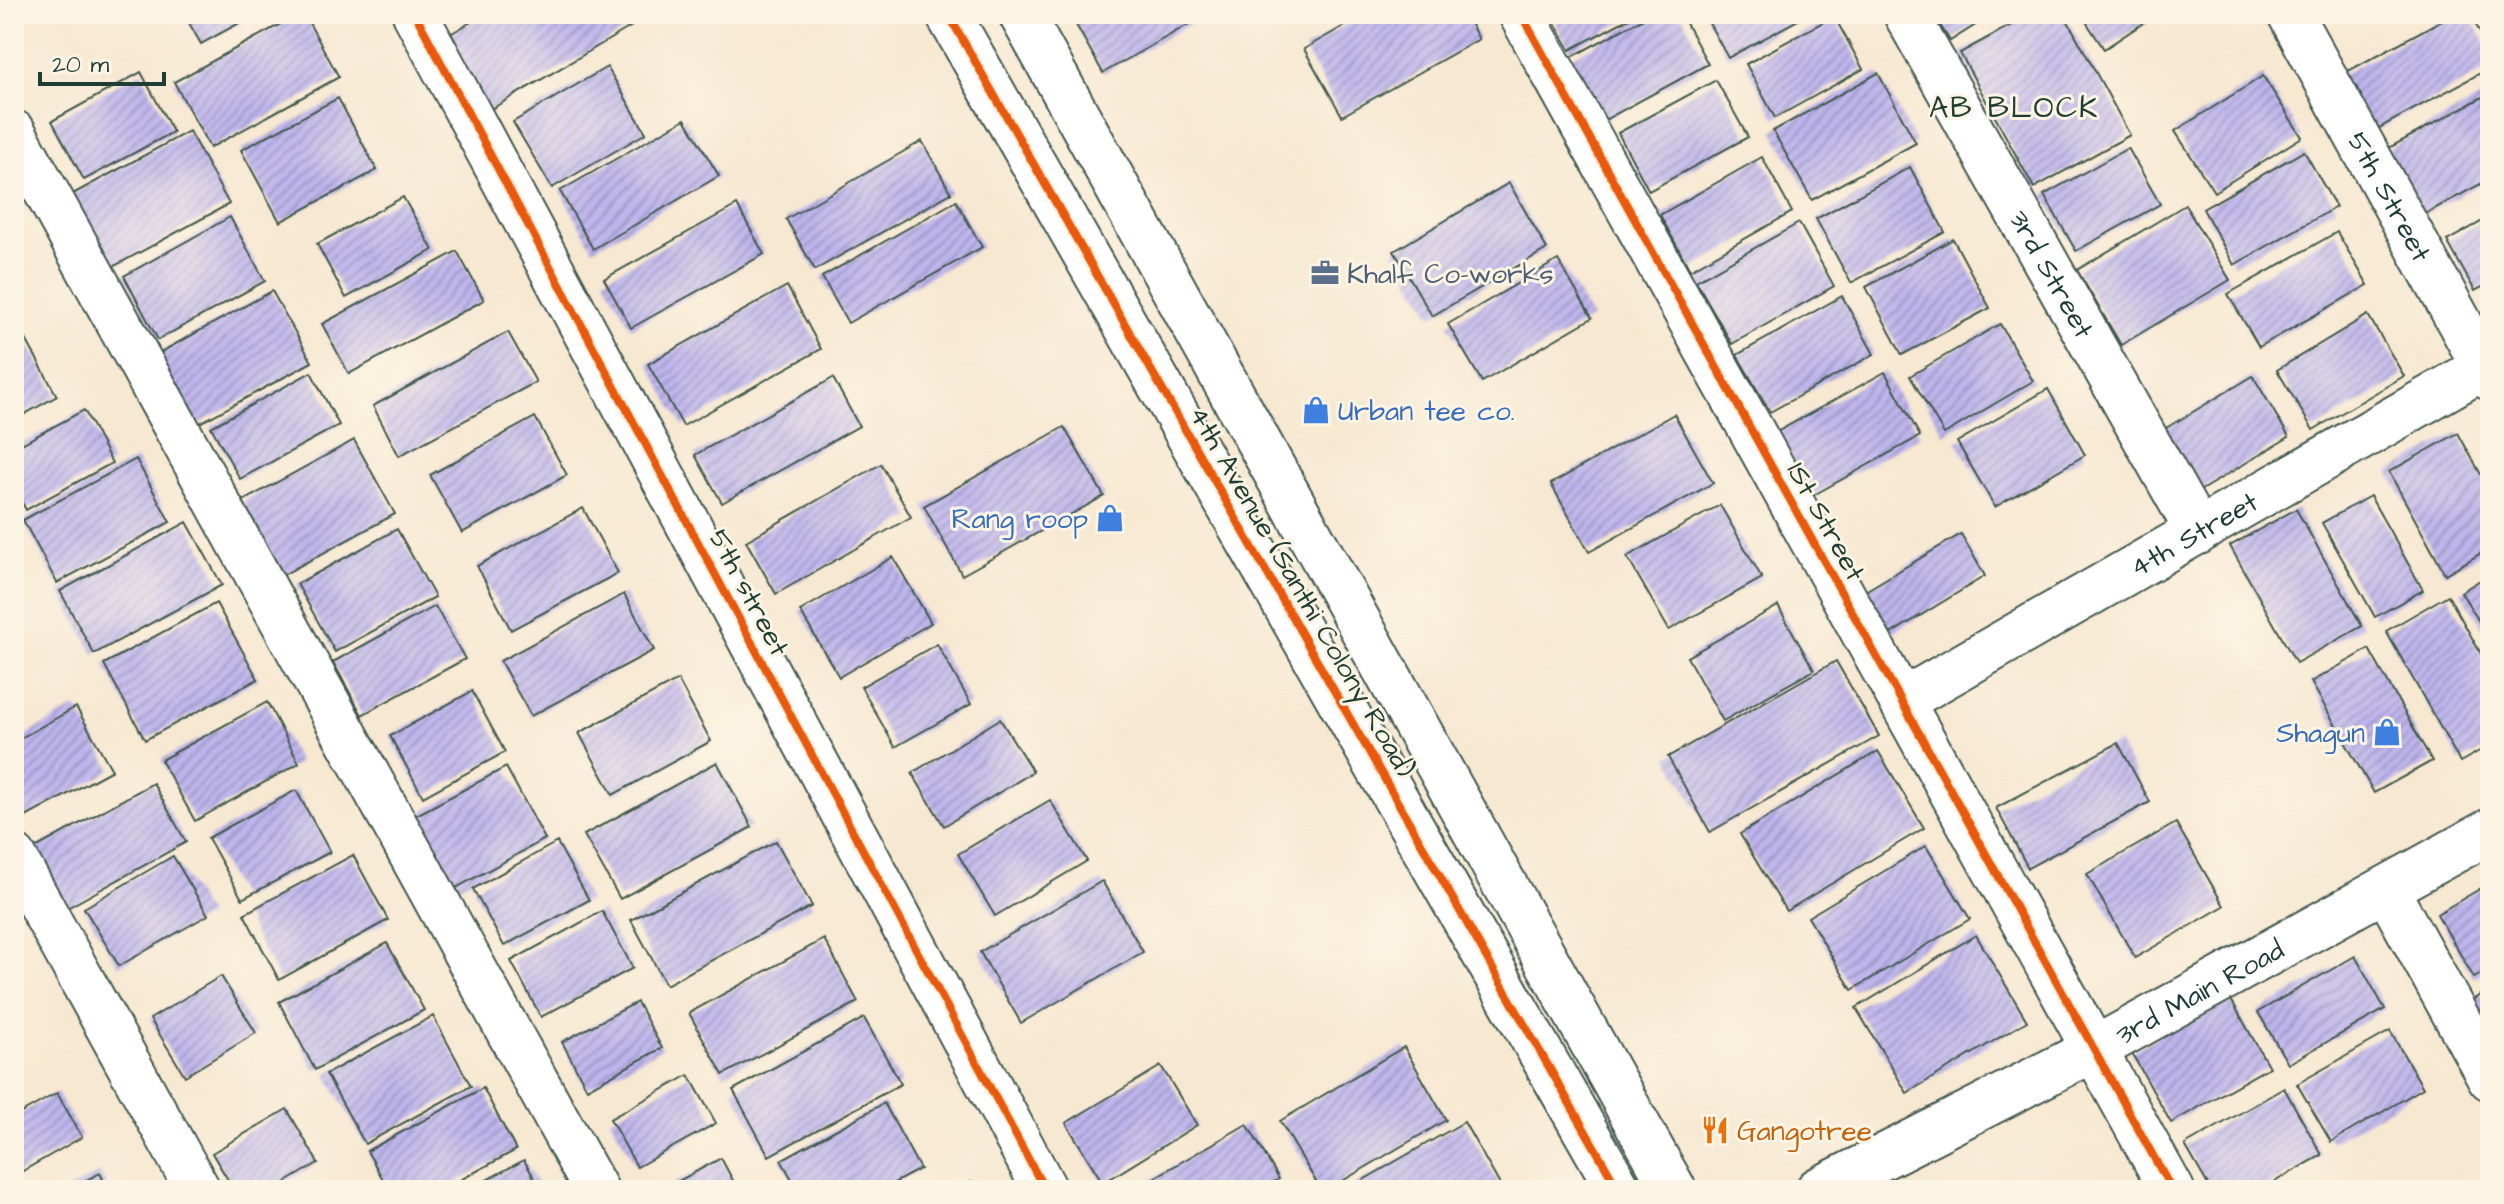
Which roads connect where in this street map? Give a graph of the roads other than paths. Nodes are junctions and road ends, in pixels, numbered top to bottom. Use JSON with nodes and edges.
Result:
{"nodes":[{"id":1,"x":415,"y":14,"type":"edge"},
{"id":2,"x":948,"y":14,"type":"edge"},
{"id":3,"x":1021,"y":14,"type":"edge"},
{"id":4,"x":1521,"y":14,"type":"edge"},
{"id":5,"x":1906,"y":14,"type":"edge"},
{"id":6,"x":2290,"y":14,"type":"edge"},
{"id":7,"x":14,"y":133,"type":"edge"},
{"id":8,"x":2487,"y":373,"type":"edge"},
{"id":9,"x":2198,"y":532,"type":"junction"},
{"id":10,"x":1902,"y":701,"type":"junction"},
{"id":11,"x":2490,"y":831,"type":"edge"},
{"id":12,"x":14,"y":857,"type":"edge"},
{"id":13,"x":2386,"y":889,"type":"junction"},
{"id":14,"x":2095,"y":1049,"type":"junction"},
{"id":15,"x":2490,"y":1078,"type":"edge"},
{"id":16,"x":198,"y":1190,"type":"edge"},
{"id":17,"x":596,"y":1190,"type":"edge"},
{"id":18,"x":1045,"y":1190,"type":"edge"},
{"id":19,"x":1619,"y":1190,"type":"edge"},
{"id":20,"x":1674,"y":1190,"type":"edge"},
{"id":21,"x":1818,"y":1190,"type":"edge"},
{"id":22,"x":2172,"y":1190,"type":"edge"}],
"edges":[{"from":1,"to":18,"type":"street","name":"5th street"},
{"from":2,"to":19,"type":"street","name":"4th Avenue (Santhi Colony Road)"},
{"from":3,"to":20,"type":"street","name":"4th Avenue (Santhi Colony Road)"},
{"from":4,"to":10,"type":"street","name":"1St Street"},
{"from":5,"to":9,"type":"street","name":"3rd Street"},
{"from":6,"to":8,"type":"street","name":"5th Street"},
{"from":7,"to":17,"type":"street"},
{"from":8,"to":9,"type":"street","name":"4th Street"},
{"from":9,"to":10,"type":"street","name":"4th Street"},
{"from":10,"to":14,"type":"street","name":"1St Street"},
{"from":11,"to":13,"type":"street","name":"3rd Main Road"},
{"from":12,"to":16,"type":"street"},
{"from":13,"to":14,"type":"street","name":"3rd Main Road"},
{"from":13,"to":15,"type":"street"},
{"from":14,"to":21,"type":"street","name":"3rd Main Road"},
{"from":14,"to":22,"type":"street"}]}
